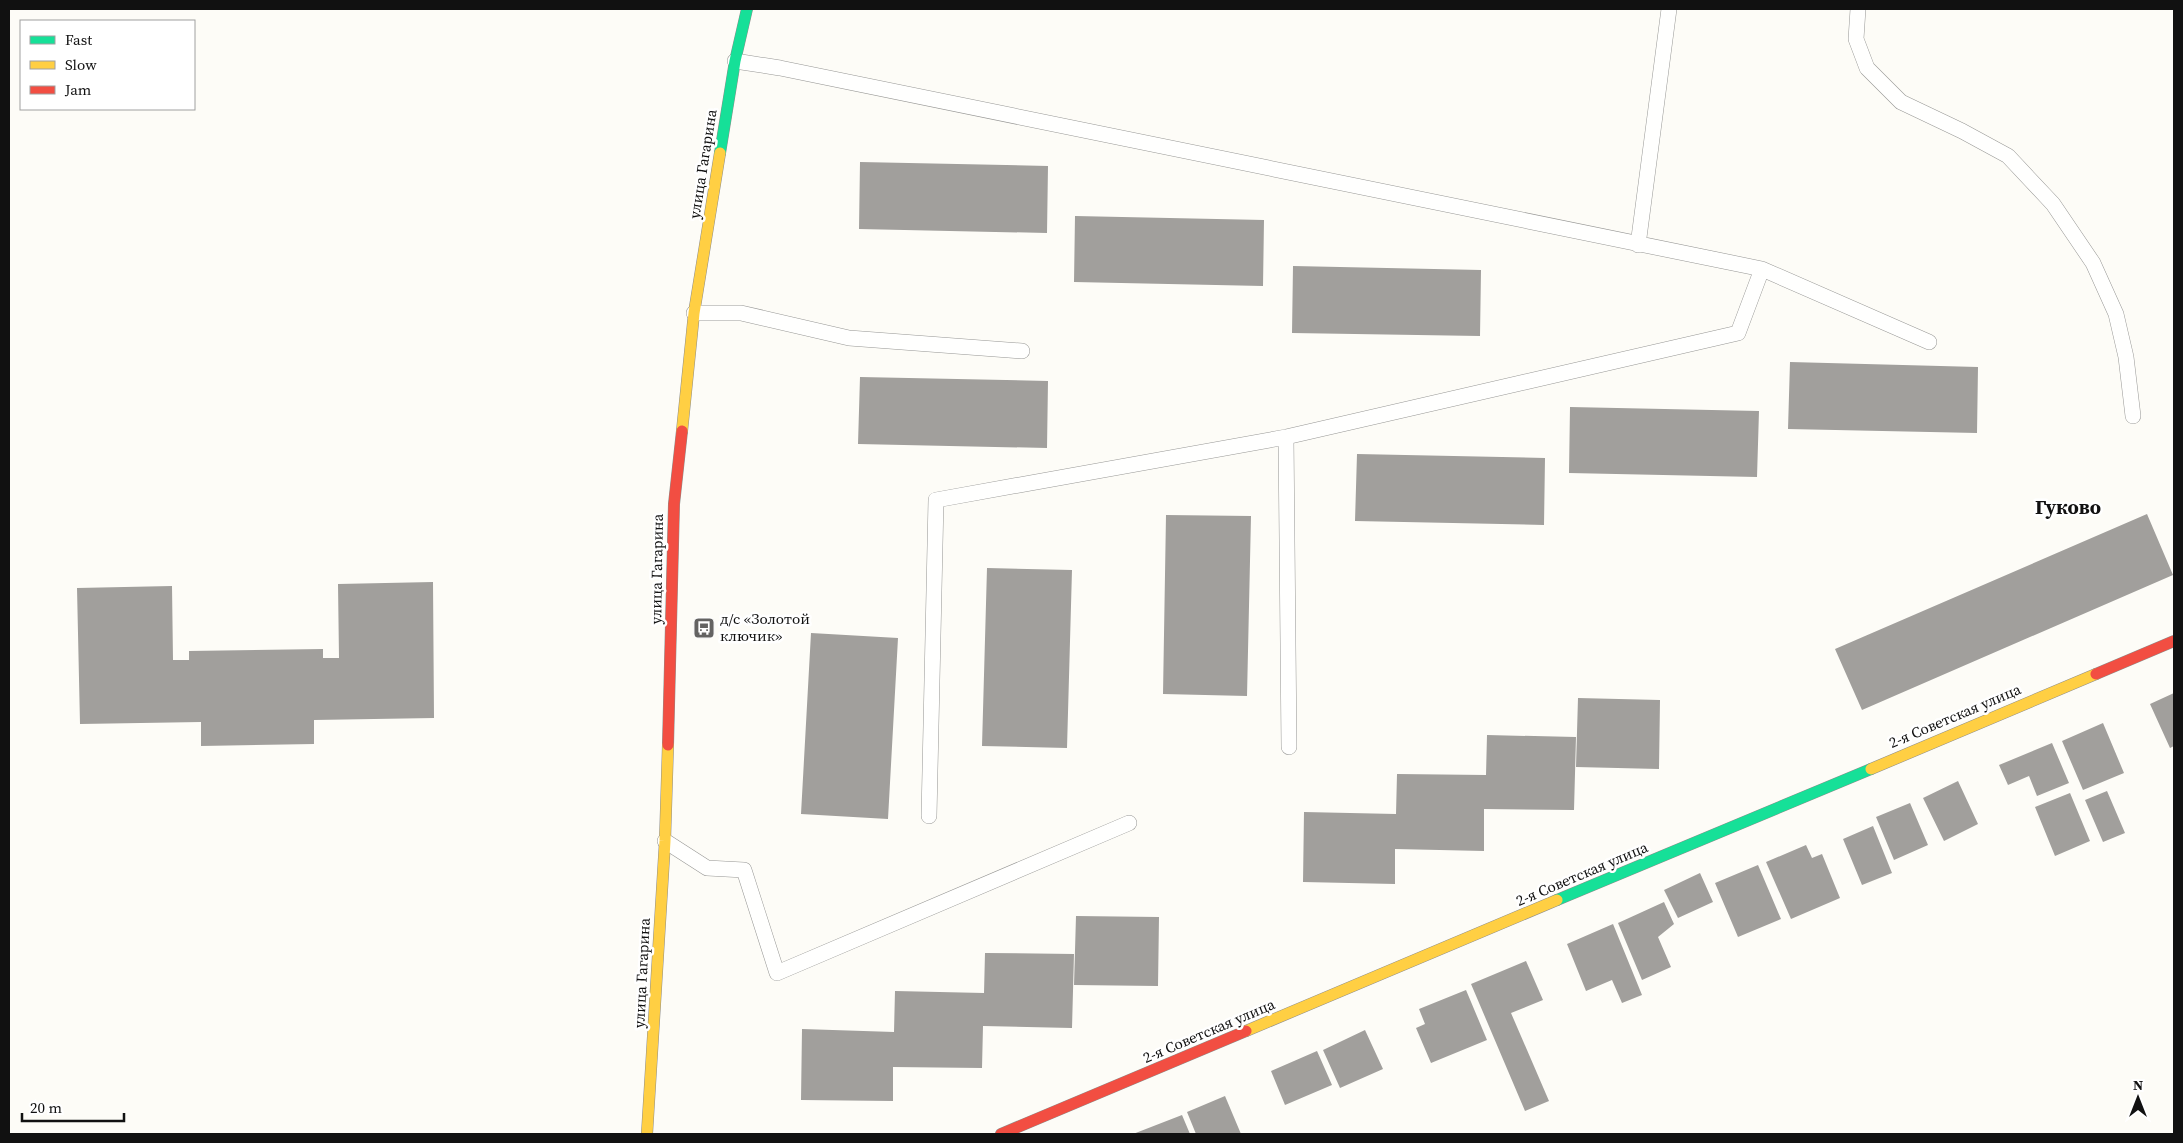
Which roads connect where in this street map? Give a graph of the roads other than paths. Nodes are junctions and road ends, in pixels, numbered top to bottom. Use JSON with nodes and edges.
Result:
{"nodes":[{"id":1,"x":747,"y":9,"type":"edge"},
{"id":2,"x":1669,"y":9,"type":"edge"},
{"id":3,"x":1858,"y":9,"type":"edge"},
{"id":4,"x":735,"y":61,"type":"junction"},
{"id":5,"x":1638,"y":245,"type":"junction"},
{"id":6,"x":1762,"y":269,"type":"junction"},
{"id":7,"x":694,"y":313,"type":"junction"},
{"id":8,"x":1929,"y":342,"type":"dead end"},
{"id":9,"x":1022,"y":351,"type":"dead end"},
{"id":10,"x":2132,"y":416,"type":"dead end"},
{"id":11,"x":1286,"y":437,"type":"junction"},
{"id":12,"x":2174,"y":640,"type":"edge"},
{"id":13,"x":1289,"y":747,"type":"dead end"},
{"id":14,"x":929,"y":816,"type":"dead end"},
{"id":15,"x":1129,"y":823,"type":"dead end"},
{"id":16,"x":665,"y":841,"type":"junction"},
{"id":17,"x":647,"y":1134,"type":"edge"},
{"id":18,"x":1001,"y":1134,"type":"edge"}],
"edges":[{"from":1,"to":4,"type":"street","name":"улица Гагарина"},
{"from":2,"to":5,"type":"lane"},
{"from":3,"to":10,"type":"lane"},
{"from":4,"to":5,"type":"lane"},
{"from":4,"to":7,"type":"street","name":"улица Гагарина"},
{"from":5,"to":6,"type":"lane"},
{"from":6,"to":8,"type":"lane"},
{"from":6,"to":11,"type":"lane"},
{"from":7,"to":9,"type":"lane"},
{"from":7,"to":16,"type":"street","name":"улица Гагарина"},
{"from":11,"to":13,"type":"lane"},
{"from":11,"to":14,"type":"lane"},
{"from":12,"to":18,"type":"street","name":"2-я Советская улица"},
{"from":15,"to":16,"type":"lane"},
{"from":16,"to":17,"type":"street","name":"улица Гагарина"}]}
